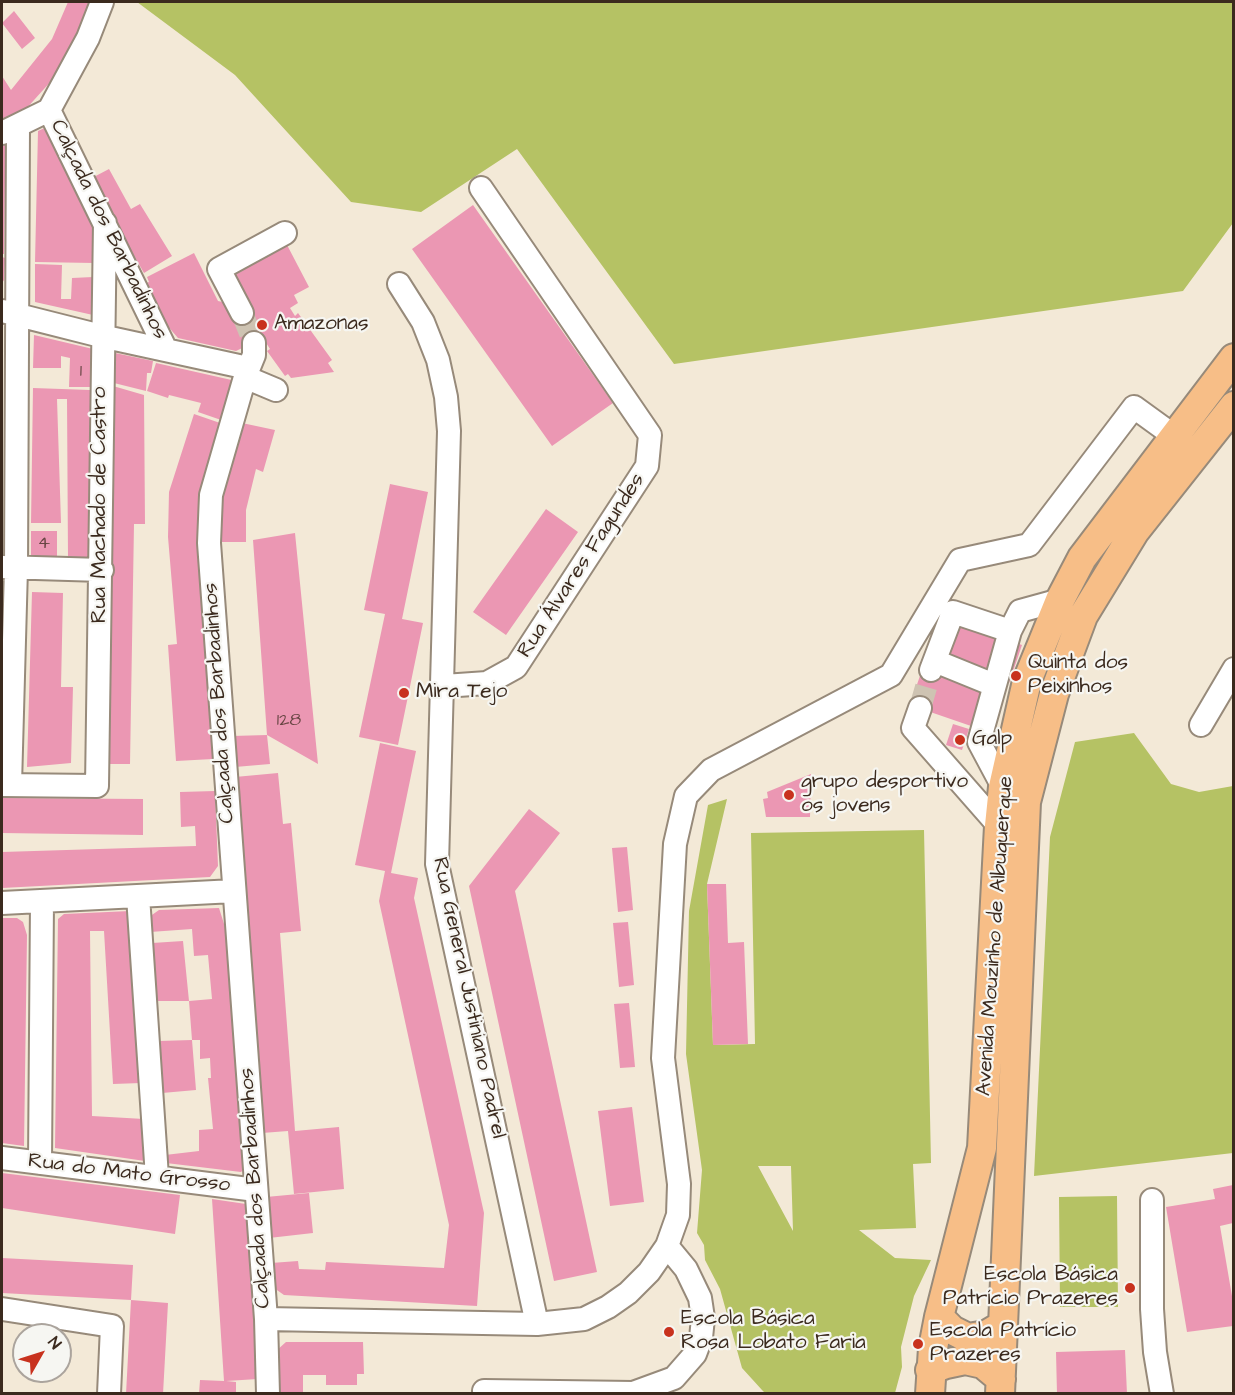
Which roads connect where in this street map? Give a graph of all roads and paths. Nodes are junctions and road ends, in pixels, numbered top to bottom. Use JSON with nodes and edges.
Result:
{"nodes":[{"id":1,"x":102,"y":2,"type":"edge"},
{"id":2,"x":49,"y":110,"type":"junction"},
{"id":3,"x":7,"y":128,"type":"edge"},
{"id":4,"x":481,"y":188,"type":"dead end"},
{"id":5,"x":105,"y":223,"type":"junction"},
{"id":6,"x":285,"y":233,"type":"dead end"},
{"id":7,"x":399,"y":284,"type":"dead end"},
{"id":8,"x":9,"y":313,"type":"edge"},
{"id":9,"x":242,"y":313,"type":"tunnel mouth"},
{"id":10,"x":101,"y":336,"type":"junction"},
{"id":11,"x":254,"y":343,"type":"tunnel mouth"},
{"id":12,"x":166,"y":350,"type":"junction"},
{"id":13,"x":1233,"y":358,"type":"edge"},
{"id":14,"x":247,"y":373,"type":"junction"},
{"id":15,"x":276,"y":390,"type":"dead end"},
{"id":16,"x":1233,"y":406,"type":"edge"},
{"id":17,"x":1174,"y":436,"type":"junction"},
{"id":18,"x":9,"y":568,"type":"edge"},
{"id":19,"x":102,"y":570,"type":"junction"},
{"id":20,"x":1060,"y":600,"type":"junction"},
{"id":21,"x":1010,"y":631,"type":"junction"},
{"id":22,"x":1233,"y":669,"type":"edge"},
{"id":23,"x":994,"y":685,"type":"junction"},
{"id":24,"x":444,"y":686,"type":"junction"},
{"id":25,"x":920,"y":708,"type":"tunnel mouth"},
{"id":26,"x":1201,"y":725,"type":"dead end"},
{"id":27,"x":6,"y":785,"type":"edge"},
{"id":28,"x":1003,"y":787,"type":"junction"},
{"id":29,"x":999,"y":826,"type":"junction"},
{"id":30,"x":234,"y":891,"type":"junction"},
{"id":31,"x":138,"y":896,"type":"junction"},
{"id":32,"x":42,"y":901,"type":"junction"},
{"id":33,"x":2,"y":903,"type":"edge"},
{"id":34,"x":2,"y":1158,"type":"edge"},
{"id":35,"x":40,"y":1163,"type":"junction"},
{"id":36,"x":157,"y":1177,"type":"junction"},
{"id":37,"x":256,"y":1190,"type":"junction"},
{"id":38,"x":1152,"y":1200,"type":"dead end"},
{"id":39,"x":667,"y":1246,"type":"junction"},
{"id":40,"x":2,"y":1309,"type":"edge"},
{"id":41,"x":939,"y":1317,"type":"junction"},
{"id":42,"x":266,"y":1319,"type":"junction"},
{"id":43,"x":537,"y":1324,"type":"junction"},
{"id":44,"x":1003,"y":1325,"type":"junction"},
{"id":45,"x":930,"y":1382,"type":"edge"},
{"id":46,"x":1001,"y":1386,"type":"edge"},
{"id":47,"x":484,"y":1391,"type":"dead end"},
{"id":48,"x":109,"y":1394,"type":"edge"},
{"id":49,"x":268,"y":1394,"type":"edge"},
{"id":50,"x":1162,"y":1394,"type":"edge"}],
"edges":[{"from":1,"to":2,"type":"street","name":"Calçada dos Barbadinhos"},
{"from":2,"to":3,"type":"street","name":"Calçada dos Barbadinhos"},
{"from":2,"to":5,"type":"street","name":"Calçada dos Barbadinhos"},
{"from":3,"to":8,"type":"street"},
{"from":4,"to":24,"type":"street","name":"Rua Álvares Fagundes"},
{"from":5,"to":10,"type":"street","name":"Rua Machado de Castro"},
{"from":5,"to":12,"type":"street","name":"Calçada dos Barbadinhos"},
{"from":6,"to":9,"type":"street"},
{"from":7,"to":24,"type":"street","name":"Rua General Justiniano Padrel"},
{"from":8,"to":10,"type":"street"},
{"from":8,"to":18,"type":"street"},
{"from":10,"to":12,"type":"street"},
{"from":10,"to":19,"type":"street","name":"Rua Machado de Castro"},
{"from":11,"to":14,"type":"street"},
{"from":12,"to":14,"type":"street","name":"Calçada dos Barbadinhos"},
{"from":13,"to":17,"type":"main road","name":"Avenida Mouzinho de Albuquerque"},
{"from":14,"to":15,"type":"street"},
{"from":14,"to":30,"type":"street","name":"Calçada dos Barbadinhos"},
{"from":16,"to":44,"type":"main road","name":"Avenida Mouzinho de Albuquerque"},
{"from":17,"to":20,"type":"main road","name":"Avenida Mouzinho de Albuquerque"},
{"from":17,"to":39,"type":"street"},
{"from":18,"to":19,"type":"street"},
{"from":18,"to":27,"type":"street"},
{"from":19,"to":27,"type":"street","name":"Rua Machado de Castro"},
{"from":20,"to":21,"type":"street"},
{"from":20,"to":28,"type":"main road","name":"Avenida Mouzinho de Albuquerque"},
{"from":21,"to":23,"type":"street"},
{"from":21,"to":23,"type":"street"},
{"from":22,"to":26,"type":"street"},
{"from":23,"to":28,"type":"street"},
{"from":24,"to":43,"type":"street","name":"Rua General Justiniano Padrel"},
{"from":25,"to":29,"type":"street"},
{"from":28,"to":29,"type":"main road","name":"Avenida Mouzinho de Albuquerque"},
{"from":29,"to":41,"type":"main road","name":"Avenida Mouzinho de Albuquerque"},
{"from":30,"to":31,"type":"street"},
{"from":30,"to":37,"type":"street","name":"Calçada dos Barbadinhos"},
{"from":31,"to":32,"type":"street"},
{"from":31,"to":36,"type":"street"},
{"from":32,"to":33,"type":"street"},
{"from":32,"to":35,"type":"street"},
{"from":34,"to":35,"type":"street","name":"Rua do Mato Grosso"},
{"from":35,"to":36,"type":"street","name":"Rua do Mato Grosso"},
{"from":36,"to":37,"type":"street","name":"Rua do Mato Grosso"},
{"from":37,"to":42,"type":"street","name":"Calçada dos Barbadinhos"},
{"from":38,"to":50,"type":"street"},
{"from":39,"to":43,"type":"street"},
{"from":39,"to":47,"type":"street"},
{"from":40,"to":48,"type":"street"},
{"from":41,"to":44,"type":"main road"},
{"from":41,"to":45,"type":"main road","name":"Avenida Mouzinho de Albuquerque"},
{"from":42,"to":43,"type":"street"},
{"from":42,"to":49,"type":"street","name":"Calçada dos Barbadinhos"},
{"from":44,"to":46,"type":"main road","name":"Avenida Mouzinho de Albuquerque"},
{"from":45,"to":46,"type":"main road"}]}
